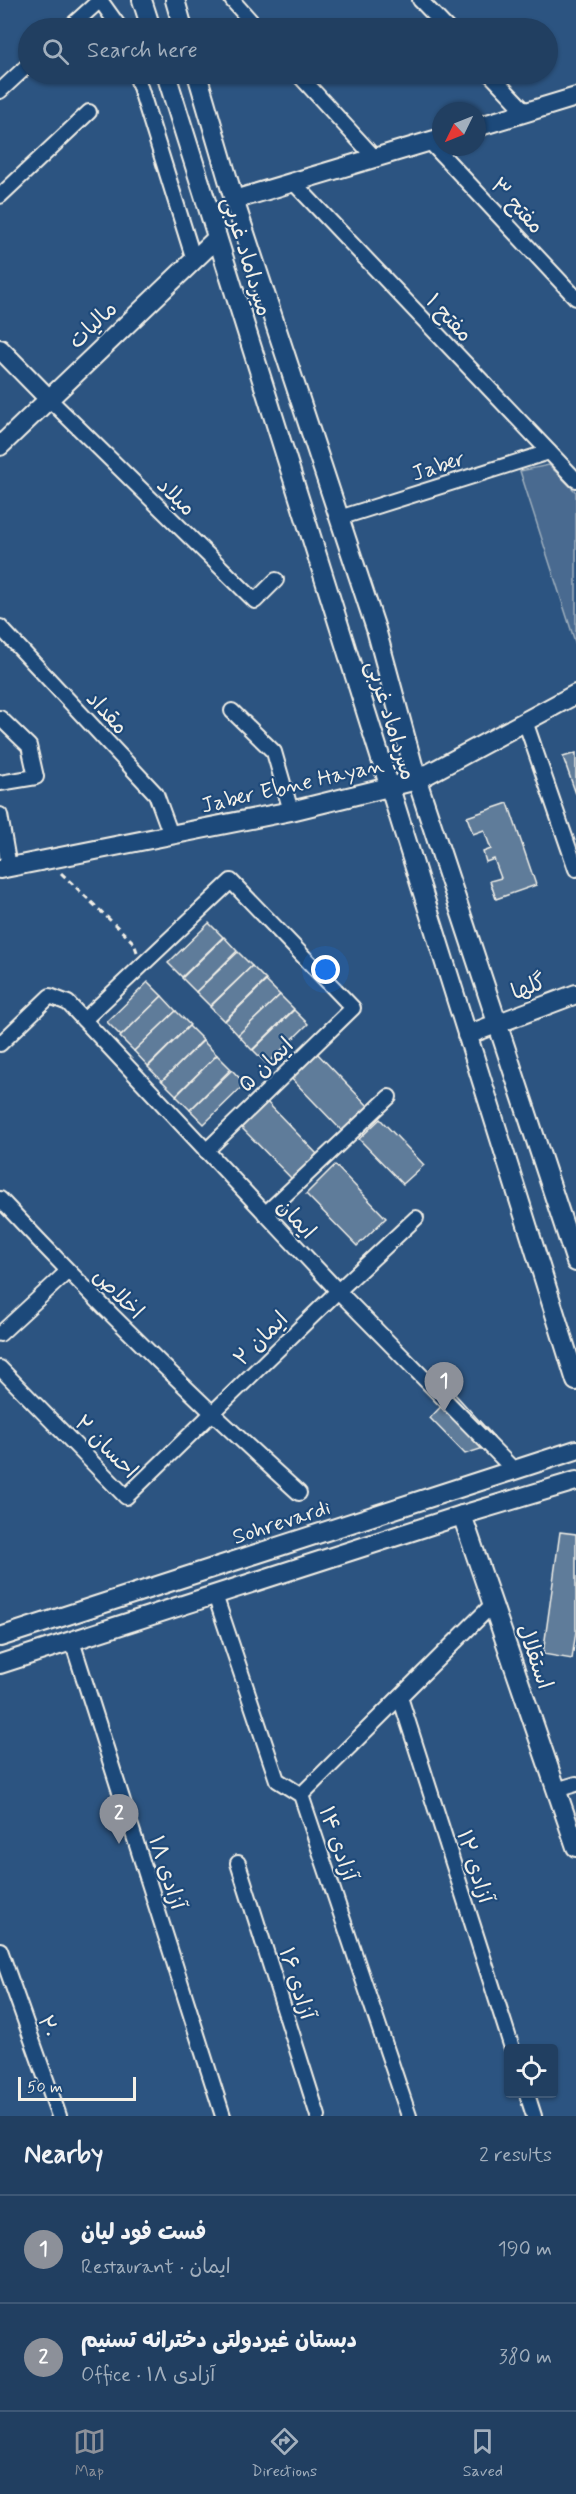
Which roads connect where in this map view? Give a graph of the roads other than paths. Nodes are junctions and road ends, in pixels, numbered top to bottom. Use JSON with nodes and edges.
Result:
{"nodes":[{"id":1,"x":100,"y":0,"type":"edge"},
{"id":2,"x":142,"y":0,"type":"edge"},
{"id":3,"x":175,"y":0,"type":"edge"},
{"id":4,"x":232,"y":0,"type":"edge"},
{"id":5,"x":420,"y":0,"type":"edge"},
{"id":6,"x":80,"y":18,"type":"edge"},
{"id":7,"x":113,"y":18,"type":"edge"},
{"id":8,"x":148,"y":18,"type":"edge"},
{"id":9,"x":180,"y":18,"type":"edge"},
{"id":10,"x":248,"y":18,"type":"edge"},
{"id":11,"x":437,"y":18,"type":"edge"},
{"id":12,"x":18,"y":74,"type":"edge"},
{"id":13,"x":139,"y":84,"type":"edge"},
{"id":14,"x":169,"y":84,"type":"edge"},
{"id":15,"x":200,"y":84,"type":"edge"},
{"id":16,"x":307,"y":84,"type":"edge"},
{"id":17,"x":500,"y":84,"type":"edge"},
{"id":18,"x":0,"y":91,"type":"edge"},
{"id":19,"x":573,"y":103,"type":"edge"},
{"id":20,"x":89,"y":112,"type":"dead end"},
{"id":21,"x":527,"y":112,"type":"junction"},
{"id":22,"x":486,"y":124,"type":"edge"},
{"id":23,"x":432,"y":141,"type":"edge"},
{"id":24,"x":449,"y":156,"type":"edge"},
{"id":25,"x":375,"y":158,"type":"junction"},
{"id":26,"x":293,"y":182,"type":"junction"},
{"id":27,"x":0,"y":196,"type":"edge"},
{"id":28,"x":234,"y":200,"type":"junction"},
{"id":29,"x":217,"y":238,"type":"junction"},
{"id":30,"x":194,"y":260,"type":"junction"},
{"id":31,"x":576,"y":298,"type":"edge"},
{"id":32,"x":0,"y":349,"type":"edge"},
{"id":33,"x":49,"y":399,"type":"junction"},
{"id":34,"x":0,"y":446,"type":"edge"},
{"id":35,"x":549,"y":452,"type":"junction"},
{"id":36,"x":576,"y":480,"type":"edge"},
{"id":37,"x":339,"y":518,"type":"junction"},
{"id":38,"x":276,"y":580,"type":"dead end"},
{"id":39,"x":0,"y":627,"type":"edge"},
{"id":40,"x":576,"y":694,"type":"edge"},
{"id":41,"x":232,"y":711,"type":"dead end"},
{"id":42,"x":0,"y":718,"type":"edge"},
{"id":43,"x":525,"y":721,"type":"junction"},
{"id":44,"x":417,"y":780,"type":"junction"},
{"id":45,"x":0,"y":783,"type":"edge"},
{"id":46,"x":388,"y":787,"type":"junction"},
{"id":47,"x":291,"y":811,"type":"junction"},
{"id":48,"x":0,"y":815,"type":"edge"},
{"id":49,"x":171,"y":835,"type":"junction"},
{"id":50,"x":4,"y":868,"type":"edge"},
{"id":51,"x":576,"y":869,"type":"edge"},
{"id":52,"x":576,"y":994,"type":"edge"},
{"id":53,"x":84,"y":1020,"type":"junction"},
{"id":54,"x":497,"y":1024,"type":"junction"},
{"id":55,"x":466,"y":1035,"type":"junction"},
{"id":56,"x":0,"y":1044,"type":"edge"},
{"id":57,"x":388,"y":1097,"type":"dead end"},
{"id":58,"x":206,"y":1151,"type":"junction"},
{"id":59,"x":0,"y":1199,"type":"edge"},
{"id":60,"x":265,"y":1214,"type":"junction"},
{"id":61,"x":416,"y":1218,"type":"dead end"},
{"id":62,"x":576,"y":1262,"type":"edge"},
{"id":63,"x":67,"y":1272,"type":"junction"},
{"id":64,"x":338,"y":1291,"type":"junction"},
{"id":65,"x":0,"y":1334,"type":"edge"},
{"id":66,"x":0,"y":1368,"type":"edge"},
{"id":67,"x":576,"y":1381,"type":"edge"},
{"id":68,"x":212,"y":1415,"type":"junction"},
{"id":69,"x":576,"y":1450,"type":"edge"},
{"id":70,"x":514,"y":1470,"type":"junction"},
{"id":71,"x":576,"y":1482,"type":"edge"},
{"id":72,"x":298,"y":1493,"type":"dead end"},
{"id":73,"x":462,"y":1515,"type":"junction"},
{"id":74,"x":215,"y":1595,"type":"junction"},
{"id":75,"x":492,"y":1605,"type":"junction"},
{"id":76,"x":0,"y":1637,"type":"edge"},
{"id":77,"x":72,"y":1641,"type":"junction"},
{"id":78,"x":0,"y":1664,"type":"edge"},
{"id":79,"x":400,"y":1696,"type":"junction"},
{"id":80,"x":576,"y":1784,"type":"edge"},
{"id":81,"x":556,"y":1790,"type":"junction"},
{"id":82,"x":301,"y":1795,"type":"junction"},
{"id":83,"x":576,"y":1847,"type":"edge"},
{"id":84,"x":238,"y":1863,"type":"dead end"},
{"id":85,"x":0,"y":1950,"type":"edge"},
{"id":86,"x":510,"y":2044,"type":"edge"},
{"id":87,"x":528,"y":2098,"type":"edge"},
{"id":88,"x":59,"y":2116,"type":"edge"},
{"id":89,"x":224,"y":2116,"type":"edge"},
{"id":90,"x":318,"y":2116,"type":"edge"},
{"id":91,"x":409,"y":2116,"type":"edge"},
{"id":92,"x":534,"y":2116,"type":"edge"}],
"edges":[{"from":1,"to":6,"type":"street"},
{"from":1,"to":7,"type":"street"},
{"from":2,"to":8,"type":"street"},
{"from":3,"to":9,"type":"street"},
{"from":4,"to":10,"type":"street"},
{"from":5,"to":11,"type":"street"},
{"from":12,"to":18,"type":"street"},
{"from":13,"to":30,"type":"street"},
{"from":14,"to":29,"type":"street","name":"میرداماد غربی"},
{"from":15,"to":28,"type":"street","name":"میرداماد غربی"},
{"from":16,"to":25,"type":"street"},
{"from":17,"to":21,"type":"street"},
{"from":19,"to":21,"type":"street"},
{"from":20,"to":27,"type":"street"},
{"from":21,"to":22,"type":"street"},
{"from":23,"to":25,"type":"street"},
{"from":24,"to":31,"type":"street","name":"مفتح ۳"},
{"from":25,"to":26,"type":"street"},
{"from":26,"to":28,"type":"street"},
{"from":26,"to":35,"type":"street","name":"مفتح ۱"},
{"from":28,"to":37,"type":"street","name":"میرداماد غربی"},
{"from":29,"to":30,"type":"street","name":"مالیات"},
{"from":29,"to":46,"type":"street","name":"میرداماد غربی"},
{"from":30,"to":33,"type":"street","name":"مالیات"},
{"from":32,"to":33,"type":"street"},
{"from":33,"to":34,"type":"street","name":"مالیات"},
{"from":33,"to":38,"type":"street","name":"میلاد"},
{"from":35,"to":36,"type":"street","name":"مفتح ۱"},
{"from":35,"to":37,"type":"street","name":"Jaber"},
{"from":37,"to":44,"type":"street","name":"میرداماد غربی"},
{"from":39,"to":49,"type":"street","name":"مقداد"},
{"from":40,"to":43,"type":"street","name":"Jaber Ebne Hayan"},
{"from":41,"to":47,"type":"street"},
{"from":42,"to":45,"type":"street"},
{"from":43,"to":44,"type":"street","name":"Jaber Ebne Hayan"},
{"from":43,"to":51,"type":"street"},
{"from":44,"to":46,"type":"street","name":"Jaber Ebne Hayan"},
{"from":44,"to":54,"type":"street","name":"میرداماد غربی"},
{"from":46,"to":47,"type":"street","name":"Jaber Ebne Hayan"},
{"from":46,"to":55,"type":"street","name":"میرداماد غربی"},
{"from":47,"to":49,"type":"street","name":"Jaber Ebne Hayan"},
{"from":48,"to":50,"type":"street"},
{"from":49,"to":50,"type":"street","name":"Jaber Ebne Hayan"},
{"from":52,"to":54,"type":"street","name":"گلها"},
{"from":53,"to":56,"type":"street","name":"ایمان"},
{"from":53,"to":58,"type":"street","name":"ایمان"},
{"from":53,"to":58,"type":"street","name":"ایمان ۵"},
{"from":54,"to":55,"type":"street","name":"گلها"},
{"from":54,"to":62,"type":"street","name":"میرداماد غربی"},
{"from":55,"to":67,"type":"street","name":"میرداماد غربی"},
{"from":57,"to":60,"type":"street"},
{"from":58,"to":60,"type":"street","name":"ایمان"},
{"from":59,"to":63,"type":"street","name":"اخلاص"},
{"from":60,"to":64,"type":"street","name":"ایمان"},
{"from":61,"to":64,"type":"street","name":"ایمان ۲"},
{"from":63,"to":65,"type":"street"},
{"from":63,"to":68,"type":"street","name":"اخلاص"},
{"from":64,"to":68,"type":"street","name":"ایمان ۲"},
{"from":64,"to":70,"type":"street","name":"ایمان"},
{"from":66,"to":68,"type":"street","name":"احسان ۲"},
{"from":68,"to":72,"type":"street","name":"اخلاص"},
{"from":69,"to":70,"type":"street","name":"Sohrevardi"},
{"from":70,"to":76,"type":"street","name":"Sohrevardi"},
{"from":71,"to":73,"type":"street"},
{"from":73,"to":74,"type":"street"},
{"from":73,"to":75,"type":"street","name":"استقلال"},
{"from":74,"to":77,"type":"street"},
{"from":74,"to":82,"type":"street","name":"آزادی ۱۴"},
{"from":75,"to":79,"type":"street"},
{"from":75,"to":81,"type":"street","name":"استقلال"},
{"from":77,"to":78,"type":"street"},
{"from":77,"to":89,"type":"street","name":"آزادی ۱۸"},
{"from":79,"to":82,"type":"street"},
{"from":79,"to":86,"type":"street","name":"آزادی ۱۲"},
{"from":80,"to":81,"type":"street"},
{"from":81,"to":83,"type":"street","name":"استقلال"},
{"from":82,"to":91,"type":"street","name":"آزادی ۱۴"},
{"from":84,"to":90,"type":"street","name":"آزادی ۱۶"},
{"from":85,"to":88,"type":"street","name":"۲۰"},
{"from":87,"to":92,"type":"street"}]}
